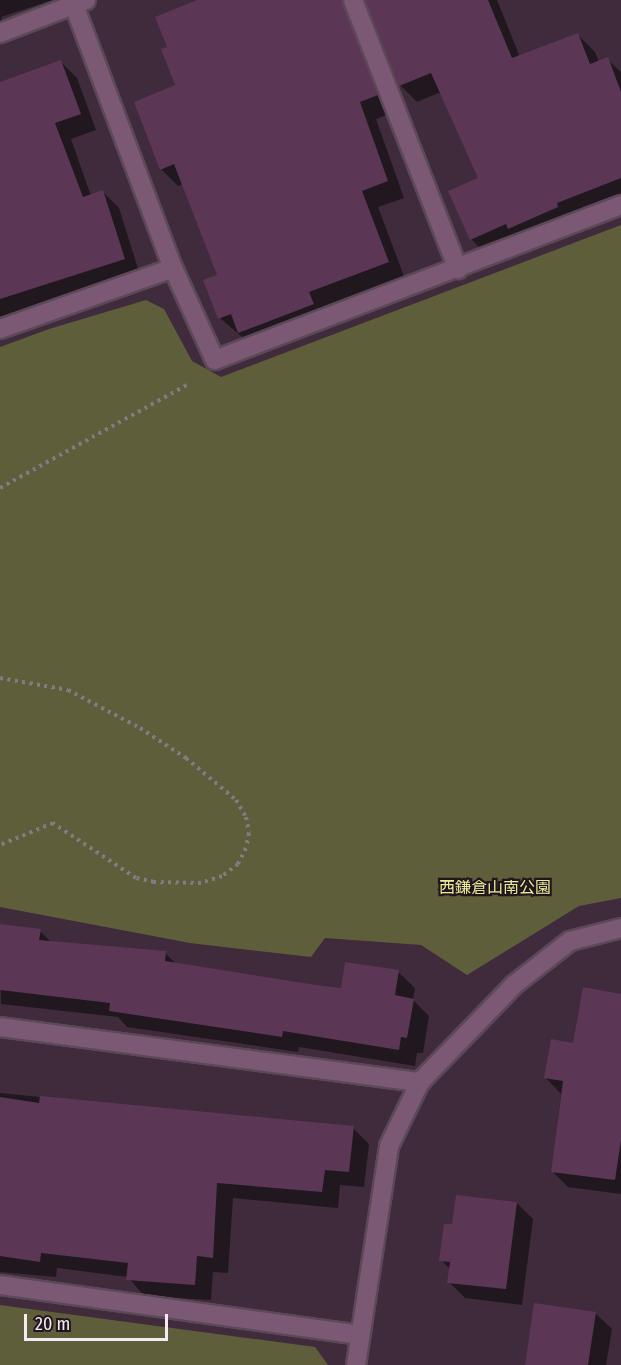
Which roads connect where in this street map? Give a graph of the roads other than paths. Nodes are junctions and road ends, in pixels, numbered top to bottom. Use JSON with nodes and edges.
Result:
{"nodes":[{"id":1,"x":353,"y":0,"type":"edge"},
{"id":2,"x":80,"y":2,"type":"edge"},
{"id":3,"x":0,"y":33,"type":"edge"},
{"id":4,"x":621,"y":205,"type":"edge"},
{"id":5,"x":173,"y":267,"type":"junction"},
{"id":6,"x":458,"y":269,"type":"junction"},
{"id":7,"x":0,"y":329,"type":"edge"},
{"id":8,"x":621,"y":928,"type":"edge"},
{"id":9,"x":0,"y":1027,"type":"edge"},
{"id":10,"x":420,"y":1082,"type":"junction"},
{"id":11,"x":0,"y":1286,"type":"edge"},
{"id":12,"x":359,"y":1335,"type":"junction"},
{"id":13,"x":356,"y":1365,"type":"edge"}],
"edges":[{"from":1,"to":6,"type":"street"},
{"from":2,"to":3,"type":"street"},
{"from":2,"to":5,"type":"street"},
{"from":4,"to":6,"type":"street"},
{"from":5,"to":6,"type":"street"},
{"from":5,"to":7,"type":"street"},
{"from":8,"to":10,"type":"street"},
{"from":9,"to":10,"type":"street"},
{"from":10,"to":12,"type":"street"},
{"from":11,"to":12,"type":"street"},
{"from":12,"to":13,"type":"street"}]}
